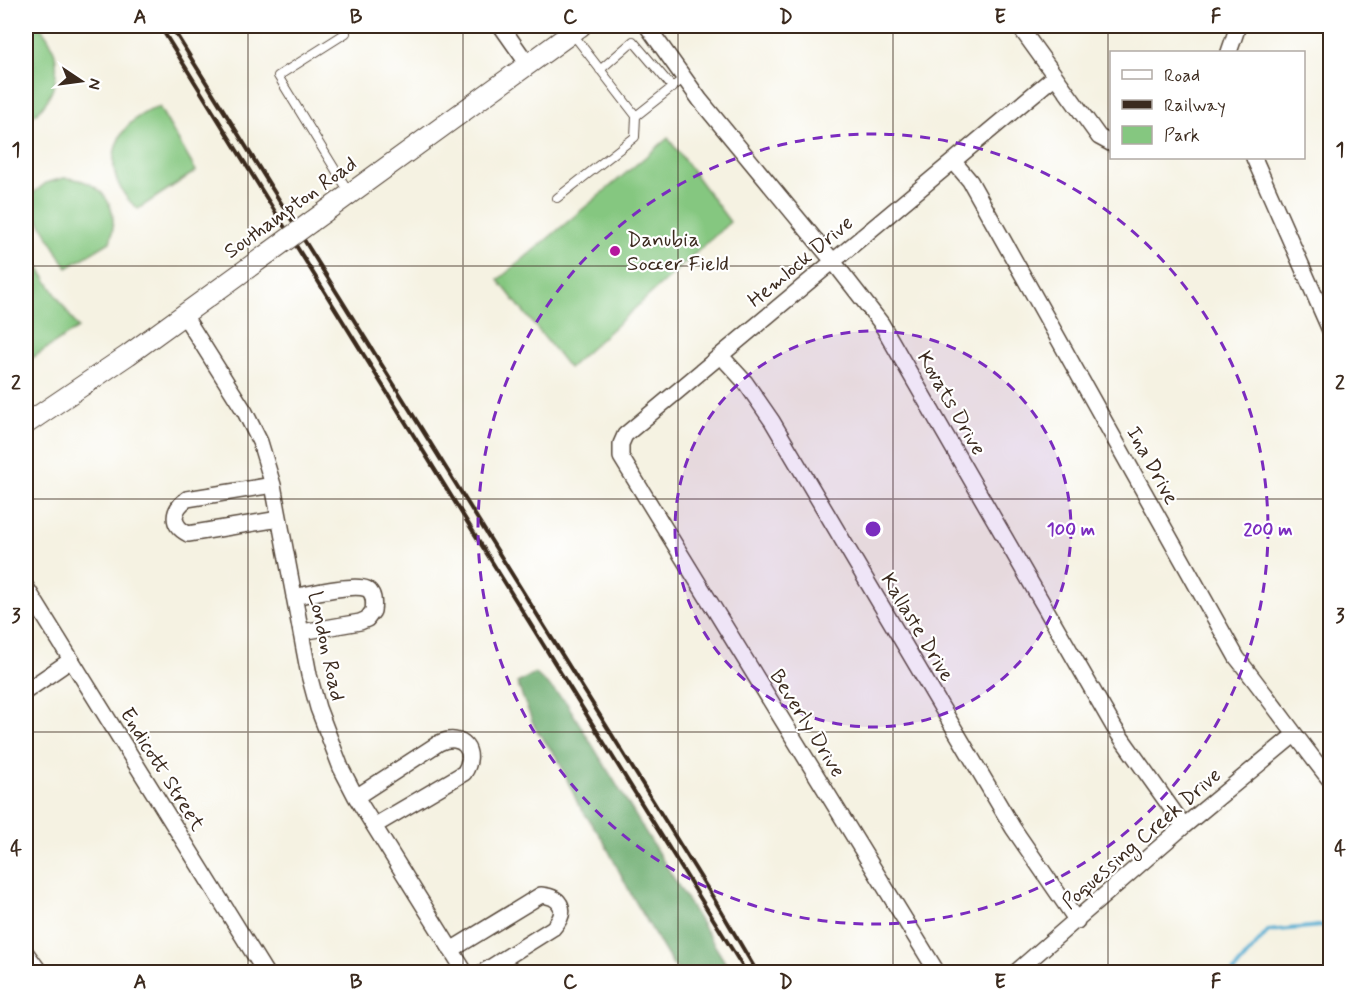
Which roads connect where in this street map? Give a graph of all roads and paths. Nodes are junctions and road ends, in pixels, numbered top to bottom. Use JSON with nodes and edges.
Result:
{"nodes":[{"id":1,"x":501,"y":26,"type":"edge"},
{"id":2,"x":647,"y":26,"type":"edge"},
{"id":3,"x":1020,"y":26,"type":"edge"},
{"id":4,"x":1238,"y":26,"type":"edge"},
{"id":5,"x":576,"y":29,"type":"edge"},
{"id":6,"x":346,"y":33,"type":"dead end"},
{"id":7,"x":1229,"y":51,"type":"edge"},
{"id":8,"x":527,"y":63,"type":"junction"},
{"id":9,"x":600,"y":69,"type":"junction"},
{"id":10,"x":1054,"y":76,"type":"junction"},
{"id":11,"x":679,"y":83,"type":"junction"},
{"id":12,"x":636,"y":117,"type":"junction"},
{"id":13,"x":1110,"y":143,"type":"edge"},
{"id":14,"x":1254,"y":159,"type":"edge"},
{"id":15,"x":954,"y":162,"type":"junction"},
{"id":16,"x":350,"y":193,"type":"junction"},
{"id":17,"x":557,"y":198,"type":"dead end"},
{"id":18,"x":832,"y":260,"type":"junction"},
{"id":19,"x":184,"y":315,"type":"junction"},
{"id":20,"x":1330,"y":330,"type":"edge"},
{"id":21,"x":721,"y":356,"type":"junction"},
{"id":22,"x":26,"y":424,"type":"edge"},
{"id":23,"x":273,"y":485,"type":"junction"},
{"id":24,"x":644,"y":495,"type":"joint"},
{"id":25,"x":279,"y":519,"type":"junction"},
{"id":26,"x":26,"y":587,"type":"edge"},
{"id":27,"x":294,"y":597,"type":"junction"},
{"id":28,"x":302,"y":632,"type":"junction"},
{"id":29,"x":70,"y":660,"type":"junction"},
{"id":30,"x":26,"y":691,"type":"edge"},
{"id":31,"x":1294,"y":735,"type":"junction"},
{"id":32,"x":1330,"y":780,"type":"edge"},
{"id":33,"x":356,"y":797,"type":"junction"},
{"id":34,"x":374,"y":826,"type":"junction"},
{"id":35,"x":1184,"y":826,"type":"junction"},
{"id":36,"x":1077,"y":921,"type":"junction"},
{"id":37,"x":451,"y":950,"type":"junction"},
{"id":38,"x":26,"y":953,"type":"edge"},
{"id":39,"x":40,"y":972,"type":"edge"},
{"id":40,"x":265,"y":972,"type":"edge"},
{"id":41,"x":465,"y":972,"type":"edge"},
{"id":42,"x":483,"y":972,"type":"edge"},
{"id":43,"x":937,"y":972,"type":"edge"},
{"id":44,"x":1016,"y":972,"type":"edge"}],
"edges":[{"from":1,"to":8,"type":"street"},
{"from":2,"to":11,"type":"street","name":"Kovats Drive"},
{"from":3,"to":10,"type":"street"},
{"from":4,"to":7,"type":"street"},
{"from":5,"to":8,"type":"street","name":"Southampton Road"},
{"from":5,"to":9,"type":"lane"},
{"from":6,"to":16,"type":"lane"},
{"from":8,"to":16,"type":"street","name":"Southampton Road"},
{"from":9,"to":11,"type":"lane"},
{"from":9,"to":12,"type":"lane"},
{"from":10,"to":13,"type":"street"},
{"from":10,"to":15,"type":"street","name":"Hemlock Drive"},
{"from":11,"to":12,"type":"lane"},
{"from":11,"to":18,"type":"street","name":"Kovats Drive"},
{"from":12,"to":17,"type":"lane"},
{"from":14,"to":20,"type":"street"},
{"from":15,"to":18,"type":"street","name":"Hemlock Drive"},
{"from":15,"to":31,"type":"street","name":"Ina Drive"},
{"from":16,"to":19,"type":"street","name":"Southampton Road","bridge":true},
{"from":18,"to":21,"type":"street","name":"Hemlock Drive"},
{"from":18,"to":35,"type":"street","name":"Kovats Drive"},
{"from":19,"to":22,"type":"street","name":"Southampton Road"},
{"from":19,"to":23,"type":"street","name":"London Road"},
{"from":21,"to":24,"type":"street","name":"Hemlock Drive"},
{"from":21,"to":36,"type":"street","name":"Kallaste Drive"},
{"from":23,"to":25,"type":"street","name":"London Road"},
{"from":23,"to":25,"type":"street"},
{"from":24,"to":43,"type":"street","name":"Beverly Drive"},
{"from":25,"to":27,"type":"street","name":"London Road"},
{"from":26,"to":29,"type":"street","name":"Endicott Street"},
{"from":27,"to":28,"type":"street","name":"London Road"},
{"from":27,"to":28,"type":"street"},
{"from":28,"to":33,"type":"street","name":"London Road"},
{"from":29,"to":30,"type":"street"},
{"from":29,"to":40,"type":"street","name":"Endicott Street"},
{"from":31,"to":32,"type":"street","name":"Ina Drive"},
{"from":31,"to":35,"type":"street","name":"Poquessing Creek Drive"},
{"from":33,"to":34,"type":"street","name":"London Road"},
{"from":33,"to":34,"type":"street"},
{"from":34,"to":37,"type":"street","name":"London Road"},
{"from":35,"to":36,"type":"street","name":"Poquessing Creek Drive"},
{"from":36,"to":44,"type":"street","name":"Poquessing Creek Drive"},
{"from":37,"to":41,"type":"street","name":"London Road"},
{"from":37,"to":42,"type":"street"},
{"from":38,"to":39,"type":"street"}]}
